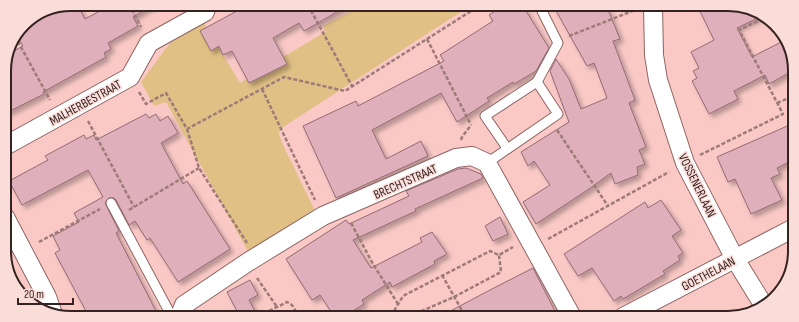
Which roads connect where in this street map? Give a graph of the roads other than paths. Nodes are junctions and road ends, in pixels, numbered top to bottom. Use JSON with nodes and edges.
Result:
{"nodes":[{"id":1,"x":205,"y":11,"type":"edge"},
{"id":2,"x":542,"y":11,"type":"edge"},
{"id":3,"x":645,"y":11,"type":"edge"},
{"id":4,"x":537,"y":82,"type":"junction"},
{"id":5,"x":11,"y":143,"type":"edge"},
{"id":6,"x":507,"y":148,"type":"junction"},
{"id":7,"x":487,"y":163,"type":"junction"},
{"id":8,"x":111,"y":203,"type":"road end"},
{"id":9,"x":11,"y":228,"type":"edge"},
{"id":10,"x":788,"y":231,"type":"edge"},
{"id":11,"x":735,"y":259,"type":"junction"},
{"id":12,"x":40,"y":301,"type":"edge"},
{"id":13,"x":761,"y":301,"type":"edge"},
{"id":14,"x":169,"y":311,"type":"edge"},
{"id":15,"x":182,"y":311,"type":"edge"},
{"id":16,"x":569,"y":311,"type":"edge"},
{"id":17,"x":635,"y":311,"type":"edge"}],
"edges":[{"from":1,"to":5,"type":"street","name":"MALHERBESTRAAT"},
{"from":2,"to":4,"type":"lane"},
{"from":3,"to":11,"type":"street","name":"VOSSENERLAAN"},
{"from":4,"to":6,"type":"lane"},
{"from":4,"to":6,"type":"lane"},
{"from":6,"to":7,"type":"lane"},
{"from":7,"to":15,"type":"street","name":"BRECHTSTRAAT"},
{"from":7,"to":16,"type":"street"},
{"from":8,"to":14,"type":"lane"},
{"from":9,"to":12,"type":"street"},
{"from":10,"to":11,"type":"street","name":"GOETHELAAN"},
{"from":11,"to":13,"type":"street","name":"VOSSENERLAAN"},
{"from":11,"to":17,"type":"street","name":"GOETHELAAN"}]}
